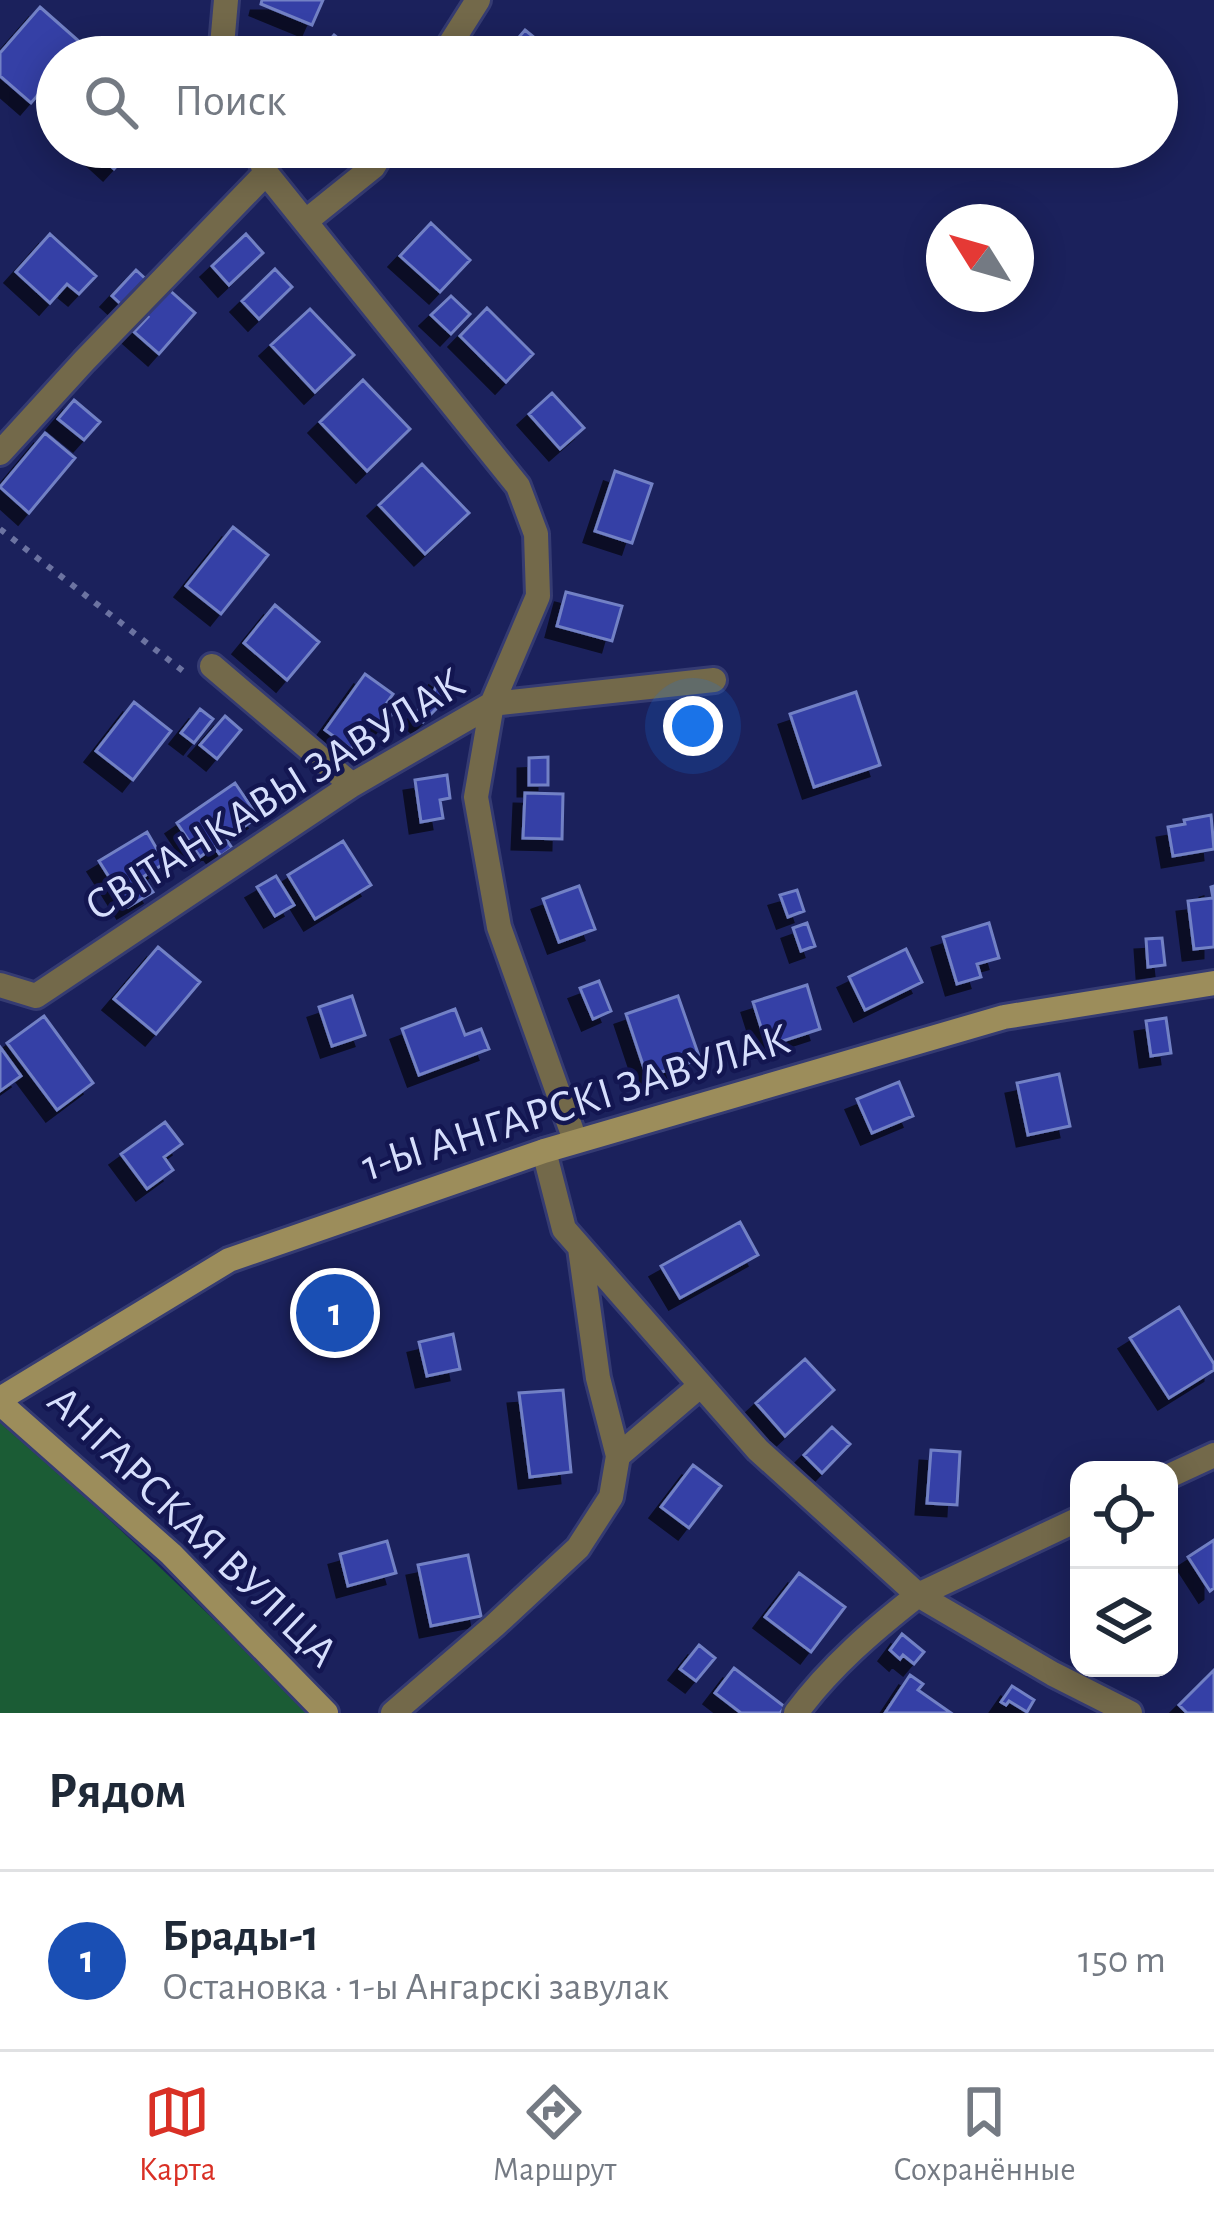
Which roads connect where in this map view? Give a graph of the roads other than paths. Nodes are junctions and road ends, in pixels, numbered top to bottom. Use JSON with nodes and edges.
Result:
{"nodes":[{"id":1,"x":226,"y":0,"type":"edge"},
{"id":2,"x":478,"y":0,"type":"edge"},
{"id":3,"x":223,"y":36,"type":"edge"},
{"id":4,"x":455,"y":36,"type":"edge"},
{"id":5,"x":264,"y":168,"type":"edge"},
{"id":6,"x":371,"y":168,"type":"edge"},
{"id":7,"x":266,"y":173,"type":"junction"},
{"id":8,"x":306,"y":221,"type":"junction"},
{"id":9,"x":0,"y":453,"type":"edge"},
{"id":10,"x":212,"y":666,"type":"road end"},
{"id":11,"x":714,"y":680,"type":"dead end"},
{"id":12,"x":492,"y":704,"type":"junction"},
{"id":13,"x":352,"y":785,"type":"junction"},
{"id":14,"x":1214,"y":983,"type":"edge"},
{"id":15,"x":0,"y":985,"type":"edge"},
{"id":16,"x":575,"y":1141,"type":"junction"},
{"id":17,"x":544,"y":1151,"type":"junction"},
{"id":18,"x":580,"y":1247,"type":"junction"},
{"id":19,"x":700,"y":1384,"type":"junction"},
{"id":20,"x":0,"y":1401,"type":"edge"},
{"id":21,"x":1214,"y":1455,"type":"edge"},
{"id":22,"x":618,"y":1456,"type":"junction"},
{"id":23,"x":1178,"y":1472,"type":"edge"},
{"id":24,"x":1070,"y":1523,"type":"edge"},
{"id":25,"x":918,"y":1594,"type":"junction"},
{"id":26,"x":326,"y":1713,"type":"edge"},
{"id":27,"x":393,"y":1713,"type":"edge"},
{"id":28,"x":796,"y":1713,"type":"edge"},
{"id":29,"x":1130,"y":1713,"type":"edge"}],
"edges":[{"from":1,"to":3,"type":"street"},
{"from":2,"to":4,"type":"street"},
{"from":5,"to":7,"type":"street"},
{"from":6,"to":8,"type":"street"},
{"from":7,"to":8,"type":"street"},
{"from":7,"to":9,"type":"street"},
{"from":8,"to":12,"type":"street"},
{"from":10,"to":13,"type":"street"},
{"from":11,"to":12,"type":"street","name":"СВІТАНКАВЫ ЗАВУЛАК"},
{"from":12,"to":13,"type":"street","name":"СВІТАНКАВЫ ЗАВУЛАК"},
{"from":12,"to":16,"type":"street"},
{"from":13,"to":15,"type":"street","name":"СВІТАНКАВЫ ЗАВУЛАК"},
{"from":14,"to":16,"type":"street","name":"1-Ы АНГАРСКІ ЗАВУЛАК"},
{"from":16,"to":17,"type":"street","name":"1-Ы АНГАРСКІ ЗАВУЛАК"},
{"from":17,"to":18,"type":"street"},
{"from":17,"to":20,"type":"street","name":"1-Ы АНГАРСКІ ЗАВУЛАК"},
{"from":18,"to":19,"type":"street"},
{"from":18,"to":22,"type":"street"},
{"from":19,"to":22,"type":"street"},
{"from":19,"to":25,"type":"street"},
{"from":20,"to":26,"type":"street","name":"АНГАРСКАЯ ВУЛІЦА"},
{"from":21,"to":23,"type":"street"},
{"from":22,"to":27,"type":"street"},
{"from":24,"to":25,"type":"street"},
{"from":25,"to":28,"type":"street"},
{"from":25,"to":29,"type":"street"}]}
